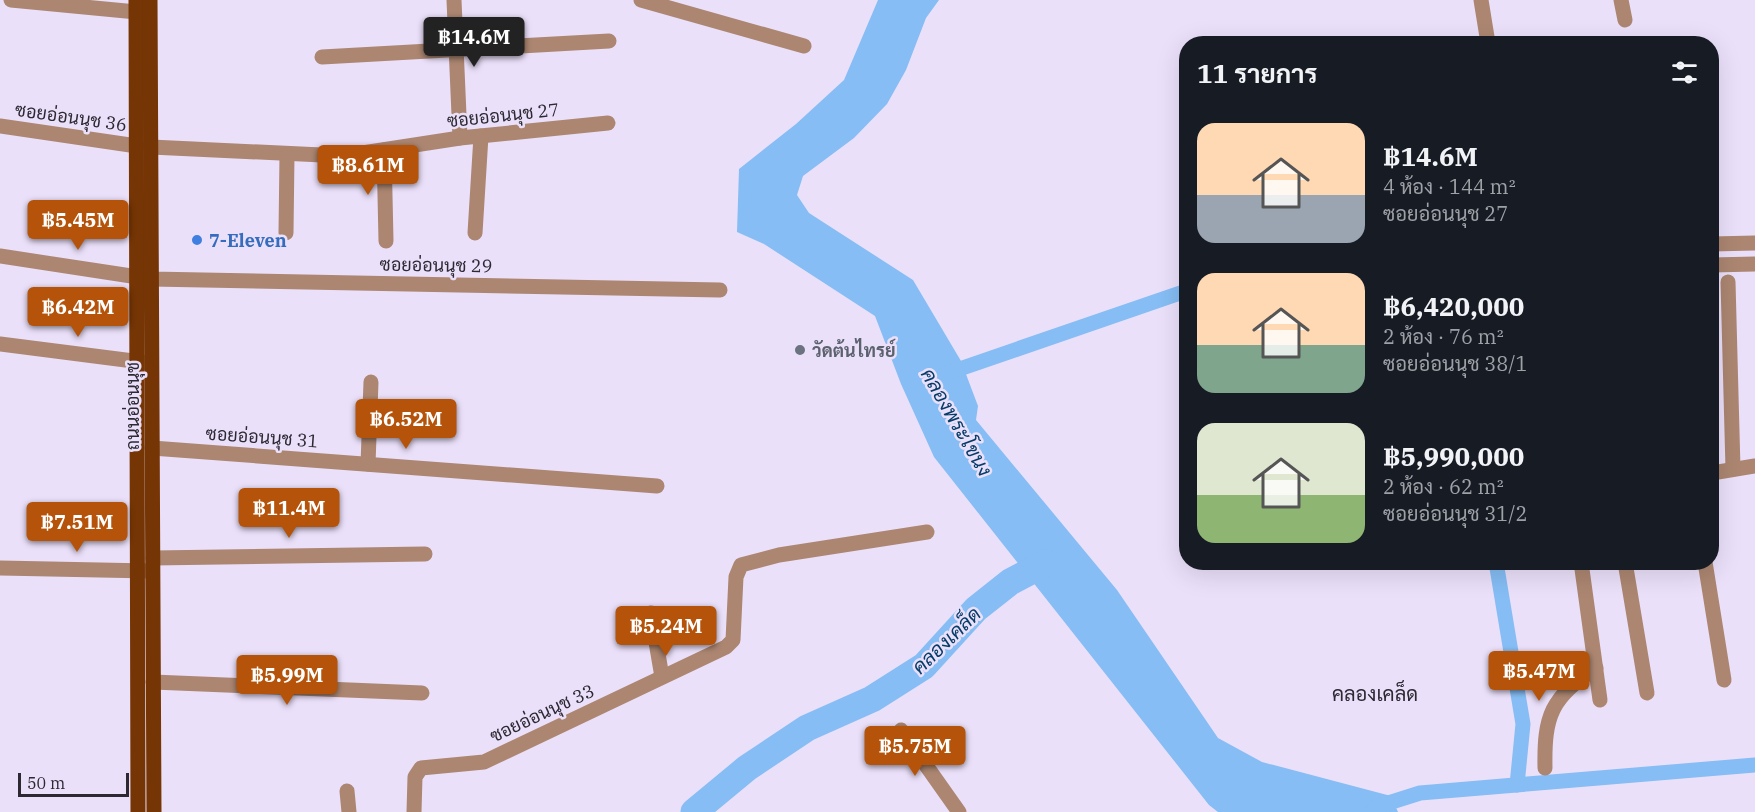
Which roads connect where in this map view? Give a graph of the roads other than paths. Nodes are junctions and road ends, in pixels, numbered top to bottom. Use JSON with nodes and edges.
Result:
{"nodes":[{"id":1,"x":11,"y":0,"type":"edge"},
{"id":2,"x":454,"y":0,"type":"edge"},
{"id":3,"x":641,"y":0,"type":"edge"},
{"id":4,"x":1481,"y":0,"type":"edge"},
{"id":5,"x":1621,"y":0,"type":"edge"},
{"id":6,"x":143,"y":7,"type":"edge"},
{"id":7,"x":1625,"y":20,"type":"dead end"},
{"id":8,"x":1487,"y":36,"type":"edge"},
{"id":9,"x":609,"y":41,"type":"dead end"},
{"id":10,"x":804,"y":46,"type":"dead end"},
{"id":11,"x":458,"y":51,"type":"junction"},
{"id":12,"x":322,"y":57,"type":"dead end"},
{"id":13,"x":608,"y":123,"type":"dead end"},
{"id":14,"x":0,"y":126,"type":"edge"},
{"id":15,"x":481,"y":136,"type":"junction"},
{"id":16,"x":460,"y":138,"type":"junction"},
{"id":17,"x":144,"y":147,"type":"junction"},
{"id":18,"x":384,"y":150,"type":"junction"},
{"id":19,"x":287,"y":155,"type":"junction"},
{"id":20,"x":286,"y":233,"type":"dead end"},
{"id":21,"x":476,"y":233,"type":"dead end"},
{"id":22,"x":386,"y":241,"type":"dead end"},
{"id":23,"x":1755,"y":243,"type":"edge"},
{"id":24,"x":1719,"y":244,"type":"edge"},
{"id":25,"x":0,"y":256,"type":"edge"},
{"id":26,"x":1755,"y":264,"type":"edge"},
{"id":27,"x":1719,"y":265,"type":"edge"},
{"id":28,"x":144,"y":278,"type":"junction"},
{"id":29,"x":1728,"y":282,"type":"dead end"},
{"id":30,"x":720,"y":290,"type":"dead end"},
{"id":31,"x":0,"y":344,"type":"edge"},
{"id":32,"x":144,"y":363,"type":"junction"},
{"id":33,"x":371,"y":382,"type":"dead end"},
{"id":34,"x":152,"y":448,"type":"junction"},
{"id":35,"x":368,"y":464,"type":"junction"},
{"id":36,"x":1755,"y":466,"type":"edge"},
{"id":37,"x":1733,"y":469,"type":"junction"},
{"id":38,"x":1719,"y":471,"type":"edge"},
{"id":39,"x":657,"y":486,"type":"dead end"},
{"id":40,"x":927,"y":532,"type":"dead end"},
{"id":41,"x":425,"y":554,"type":"dead end"},
{"id":42,"x":148,"y":567,"type":"junction"},
{"id":43,"x":0,"y":568,"type":"edge"},
{"id":44,"x":1582,"y":570,"type":"edge"},
{"id":45,"x":1626,"y":570,"type":"edge"},
{"id":46,"x":1706,"y":570,"type":"edge"},
{"id":47,"x":651,"y":613,"type":"dead end"},
{"id":48,"x":1596,"y":668,"type":"junction"},
{"id":49,"x":662,"y":677,"type":"junction"},
{"id":50,"x":1725,"y":680,"type":"dead end"},
{"id":51,"x":153,"y":682,"type":"junction"},
{"id":52,"x":422,"y":693,"type":"dead end"},
{"id":53,"x":1647,"y":693,"type":"dead end"},
{"id":54,"x":1600,"y":700,"type":"dead end"},
{"id":55,"x":902,"y":730,"type":"dead end"},
{"id":56,"x":1545,"y":768,"type":"dead end"},
{"id":57,"x":347,"y":791,"type":"dead end"},
{"id":58,"x":138,"y":812,"type":"edge"},
{"id":59,"x":154,"y":812,"type":"edge"},
{"id":60,"x":349,"y":812,"type":"edge"},
{"id":61,"x":414,"y":812,"type":"edge"},
{"id":62,"x":959,"y":812,"type":"edge"}],
"edges":[{"from":1,"to":6,"type":"street"},
{"from":2,"to":11,"type":"street"},
{"from":3,"to":10,"type":"street"},
{"from":4,"to":8,"type":"street"},
{"from":5,"to":7,"type":"street"},
{"from":6,"to":17,"type":"main road","name":"ถนนอ่อนนุช"},
{"from":9,"to":11,"type":"street"},
{"from":11,"to":12,"type":"street"},
{"from":11,"to":16,"type":"street"},
{"from":13,"to":15,"type":"street","name":"ซอยอ่อนนุช 27"},
{"from":14,"to":17,"type":"street","name":"ซอยอ่อนนุช 36"},
{"from":15,"to":16,"type":"street","name":"ซอยอ่อนนุช 27"},
{"from":15,"to":21,"type":"street"},
{"from":16,"to":18,"type":"street","name":"ซอยอ่อนนุช 27"},
{"from":17,"to":19,"type":"street","name":"ซอยอ่อนนุช 27"},
{"from":17,"to":28,"type":"main road","name":"ถนนอ่อนนุช"},
{"from":18,"to":19,"type":"street","name":"ซอยอ่อนนุช 27"},
{"from":18,"to":22,"type":"street"},
{"from":19,"to":20,"type":"street"},
{"from":23,"to":24,"type":"street"},
{"from":25,"to":28,"type":"street","name":"ซอยอ่อนนุช 29"},
{"from":26,"to":27,"type":"street"},
{"from":28,"to":30,"type":"street","name":"ซอยอ่อนนุช 29"},
{"from":28,"to":32,"type":"main road","name":"ถนนอ่อนนุช"},
{"from":29,"to":37,"type":"street"},
{"from":31,"to":32,"type":"street"},
{"from":32,"to":34,"type":"main road","name":"ถนนอ่อนนุช"},
{"from":32,"to":42,"type":"main road","name":"ถนนอ่อนนุช"},
{"from":33,"to":35,"type":"street"},
{"from":34,"to":35,"type":"street","name":"ซอยอ่อนนุช 31"},
{"from":34,"to":42,"type":"main road","name":"ถนนอ่อนนุช"},
{"from":35,"to":39,"type":"street","name":"ซอยอ่อนนุช 31"},
{"from":36,"to":37,"type":"street"},
{"from":37,"to":38,"type":"street"},
{"from":40,"to":49,"type":"street","name":"ซอยอ่อนนุช 33"},
{"from":41,"to":42,"type":"street"},
{"from":42,"to":43,"type":"street"},
{"from":42,"to":51,"type":"main road","name":"ถนนอ่อนนุช"},
{"from":42,"to":58,"type":"main road","name":"ถนนอ่อนนุช"},
{"from":44,"to":48,"type":"street"},
{"from":45,"to":53,"type":"street"},
{"from":46,"to":50,"type":"street"},
{"from":47,"to":49,"type":"street"},
{"from":48,"to":54,"type":"street"},
{"from":48,"to":56,"type":"street"},
{"from":49,"to":61,"type":"street","name":"ซอยอ่อนนุช 33"},
{"from":51,"to":52,"type":"street"},
{"from":51,"to":59,"type":"main road","name":"ถนนอ่อนนุช"},
{"from":55,"to":62,"type":"street"},
{"from":57,"to":60,"type":"street"}]}
